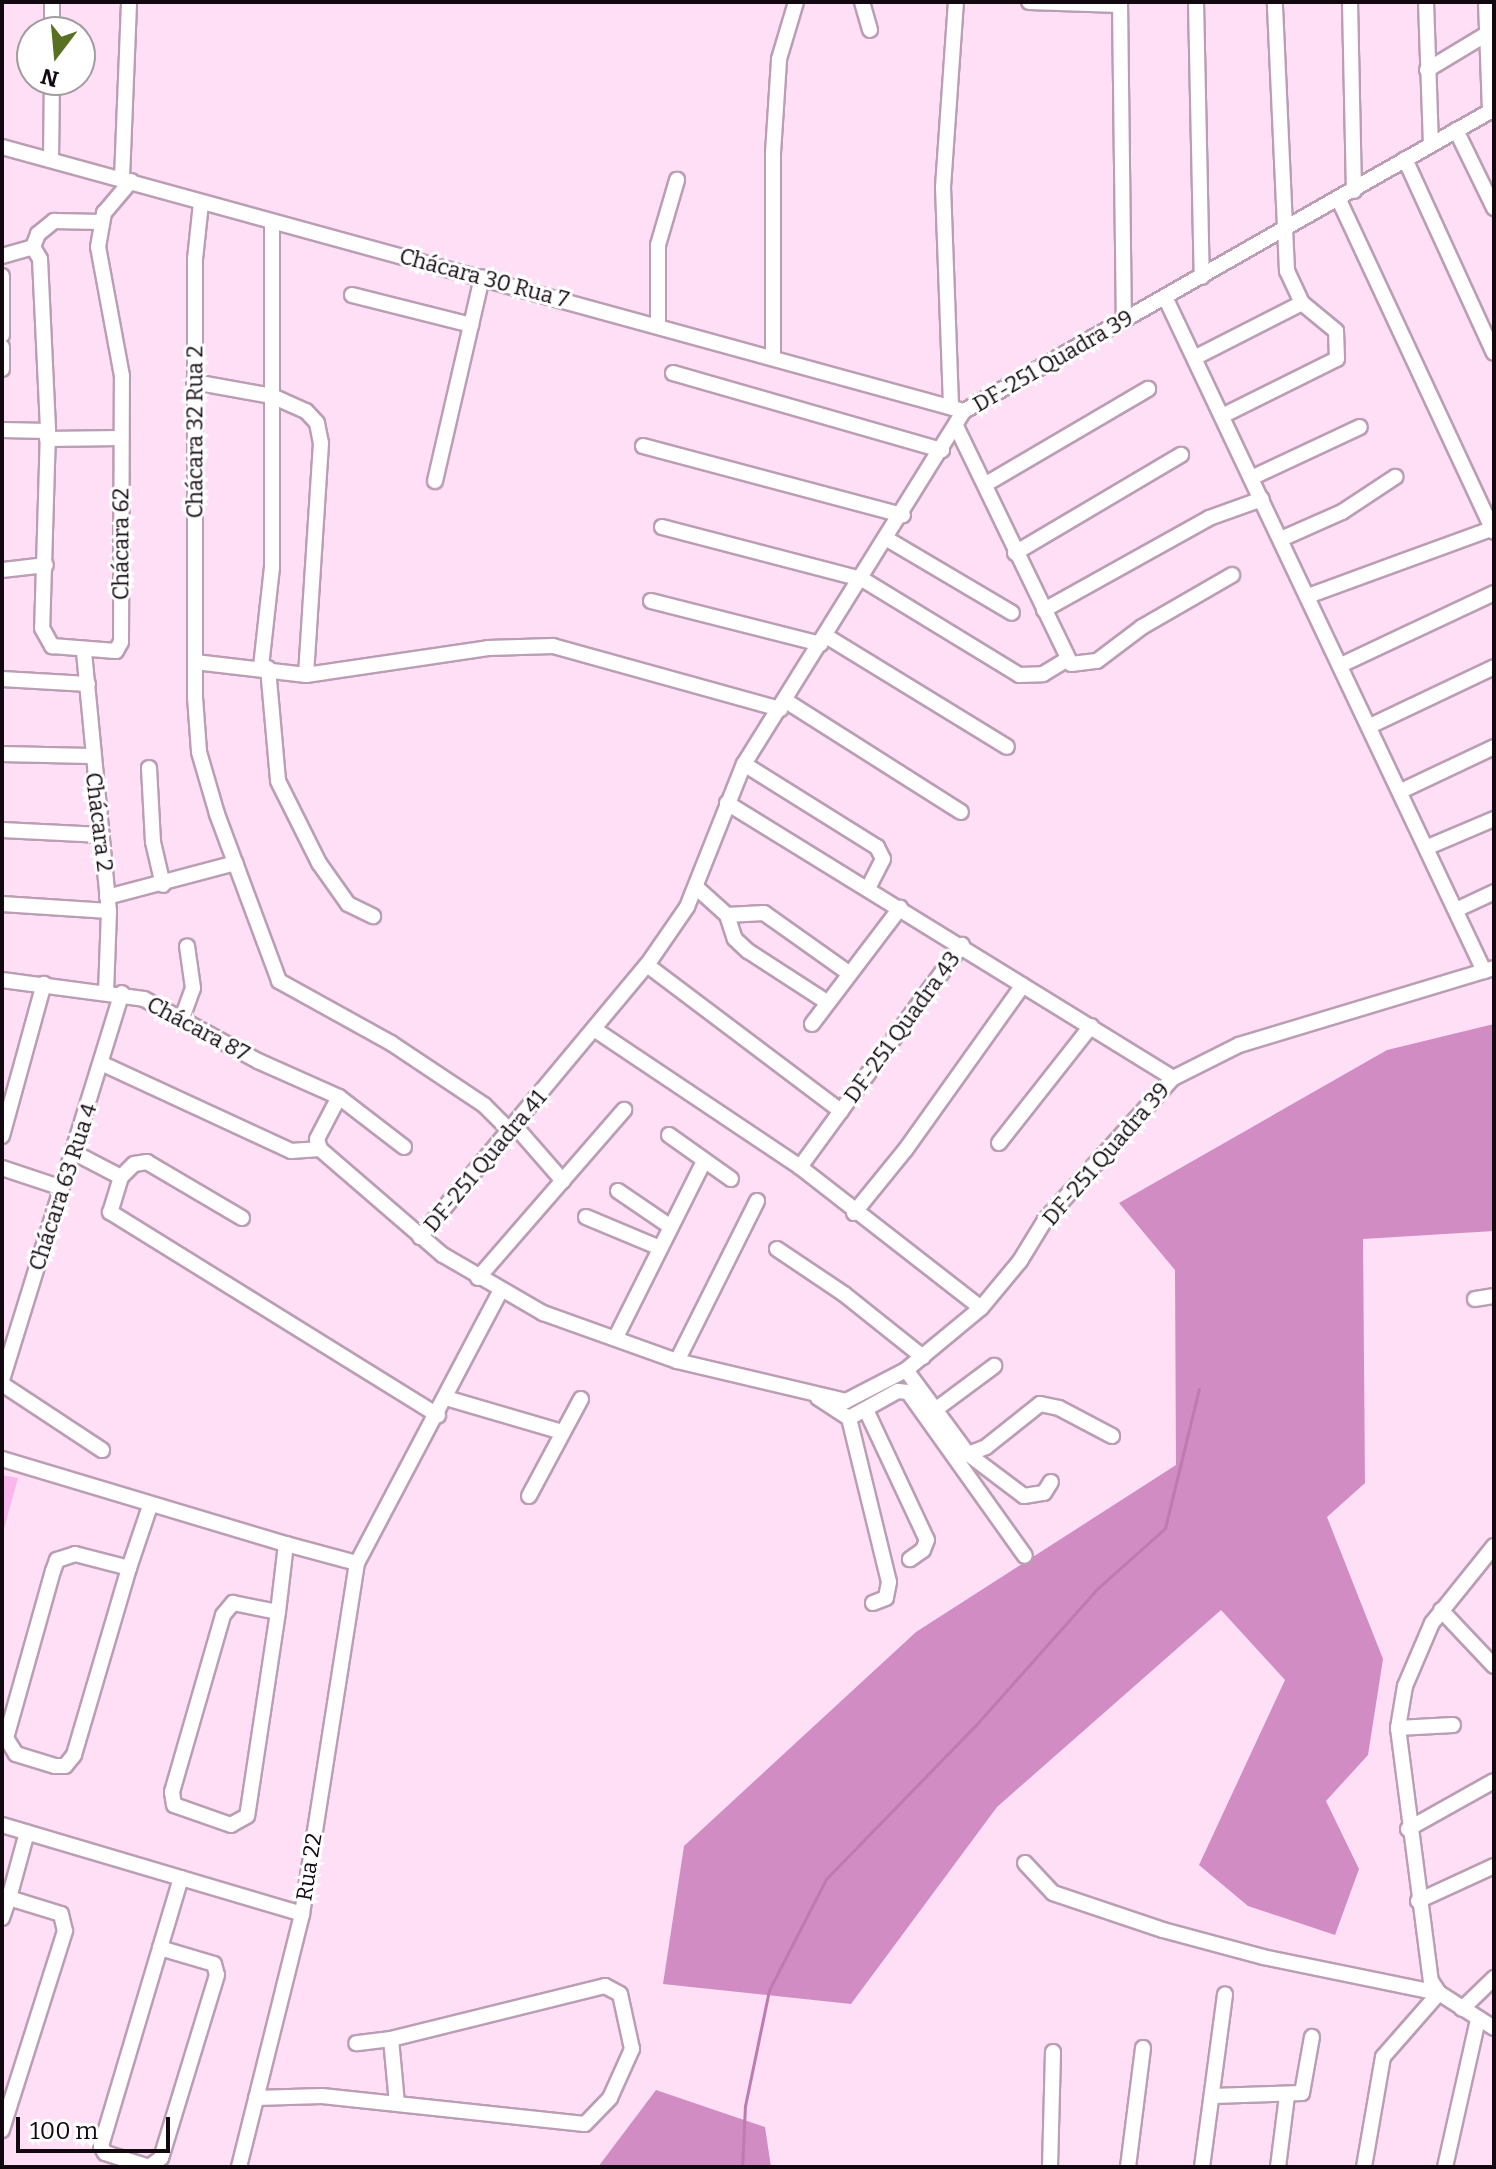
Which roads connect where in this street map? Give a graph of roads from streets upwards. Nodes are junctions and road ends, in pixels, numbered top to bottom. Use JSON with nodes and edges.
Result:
{"nodes":[{"id":1,"x":129,"y":2,"type":"edge"},
{"id":2,"x":796,"y":2,"type":"edge"},
{"id":3,"x":862,"y":2,"type":"edge"},
{"id":4,"x":956,"y":2,"type":"edge"},
{"id":5,"x":1029,"y":2,"type":"edge"},
{"id":6,"x":1196,"y":2,"type":"edge"},
{"id":7,"x":1275,"y":2,"type":"edge"},
{"id":8,"x":1350,"y":2,"type":"edge"},
{"id":9,"x":1426,"y":2,"type":"edge"},
{"id":10,"x":1486,"y":2,"type":"edge"},
{"id":11,"x":1120,"y":3,"type":"edge"},
{"id":12,"x":870,"y":30,"type":"dead end"},
{"id":13,"x":1490,"y":32,"type":"edge"},
{"id":14,"x":1427,"y":70,"type":"junction"},
{"id":15,"x":52,"y":96,"type":"edge"},
{"id":16,"x":1492,"y":110,"type":"edge"},
{"id":17,"x":1456,"y":130,"type":"junction"},
{"id":18,"x":1431,"y":144,"type":"junction"},
{"id":19,"x":2,"y":147,"type":"edge"},
{"id":20,"x":1405,"y":159,"type":"junction"},
{"id":21,"x":51,"y":160,"type":"junction"},
{"id":22,"x":126,"y":180,"type":"junction"},
{"id":23,"x":677,"y":180,"type":"dead end"},
{"id":24,"x":1354,"y":191,"type":"junction"},
{"id":25,"x":1339,"y":200,"type":"junction"},
{"id":26,"x":201,"y":203,"type":"junction"},
{"id":27,"x":1494,"y":208,"type":"edge"},
{"id":28,"x":101,"y":222,"type":"junction"},
{"id":29,"x":272,"y":222,"type":"junction"},
{"id":30,"x":1281,"y":228,"type":"junction"},
{"id":31,"x":33,"y":247,"type":"junction"},
{"id":32,"x":2,"y":256,"type":"edge"},
{"id":33,"x":2,"y":276,"type":"edge"},
{"id":34,"x":482,"y":277,"type":"junction"},
{"id":35,"x":1202,"y":277,"type":"junction"},
{"id":36,"x":352,"y":295,"type":"dead end"},
{"id":37,"x":1165,"y":297,"type":"junction"},
{"id":38,"x":1302,"y":303,"type":"junction"},
{"id":39,"x":1124,"y":321,"type":"junction"},
{"id":40,"x":658,"y":324,"type":"junction"},
{"id":41,"x":471,"y":325,"type":"junction"},
{"id":42,"x":2,"y":335,"type":"edge"},
{"id":43,"x":2,"y":347,"type":"edge"},
{"id":44,"x":1494,"y":353,"type":"edge"},
{"id":45,"x":773,"y":356,"type":"junction"},
{"id":46,"x":1196,"y":357,"type":"junction"},
{"id":47,"x":2,"y":369,"type":"edge"},
{"id":48,"x":673,"y":373,"type":"dead end"},
{"id":49,"x":194,"y":382,"type":"junction"},
{"id":50,"x":1148,"y":389,"type":"dead end"},
{"id":51,"x":272,"y":396,"type":"junction"},
{"id":52,"x":957,"y":408,"type":"junction"},
{"id":53,"x":1222,"y":416,"type":"junction"},
{"id":54,"x":956,"y":426,"type":"junction"},
{"id":55,"x":1360,"y":427,"type":"dead end"},
{"id":56,"x":2,"y":430,"type":"edge"},
{"id":57,"x":47,"y":435,"type":"junction"},
{"id":58,"x":120,"y":438,"type":"junction"},
{"id":59,"x":643,"y":446,"type":"dead end"},
{"id":60,"x":942,"y":450,"type":"junction"},
{"id":61,"x":1181,"y":455,"type":"dead end"},
{"id":62,"x":1395,"y":477,"type":"dead end"},
{"id":63,"x":1251,"y":478,"type":"junction"},
{"id":64,"x":435,"y":481,"type":"dead end"},
{"id":65,"x":986,"y":484,"type":"junction"},
{"id":66,"x":1262,"y":499,"type":"junction"},
{"id":67,"x":903,"y":515,"type":"junction"},
{"id":68,"x":662,"y":527,"type":"dead end"},
{"id":69,"x":1493,"y":529,"type":"edge"},
{"id":70,"x":887,"y":539,"type":"junction"},
{"id":71,"x":1281,"y":539,"type":"junction"},
{"id":72,"x":1015,"y":553,"type":"junction"},
{"id":73,"x":46,"y":565,"type":"junction"},
{"id":74,"x":2,"y":570,"type":"edge"},
{"id":75,"x":1232,"y":575,"type":"dead end"},
{"id":76,"x":862,"y":579,"type":"junction"},
{"id":77,"x":1494,"y":593,"type":"edge"},
{"id":78,"x":1308,"y":596,"type":"junction"},
{"id":79,"x":651,"y":601,"type":"dead end"},
{"id":80,"x":1044,"y":610,"type":"junction"},
{"id":81,"x":1012,"y":613,"type":"dead end"},
{"id":82,"x":823,"y":640,"type":"junction"},
{"id":83,"x":84,"y":652,"type":"junction"},
{"id":84,"x":1066,"y":660,"type":"junction"},
{"id":85,"x":195,"y":662,"type":"junction"},
{"id":86,"x":1341,"y":665,"type":"junction"},
{"id":87,"x":1494,"y":667,"type":"edge"},
{"id":88,"x":265,"y":668,"type":"junction"},
{"id":89,"x":306,"y":675,"type":"junction"},
{"id":90,"x":2,"y":679,"type":"edge"},
{"id":91,"x":88,"y":684,"type":"junction"},
{"id":92,"x":783,"y":705,"type":"junction"},
{"id":93,"x":1370,"y":726,"type":"junction"},
{"id":94,"x":1007,"y":747,"type":"dead end"},
{"id":95,"x":1494,"y":747,"type":"edge"},
{"id":96,"x":2,"y":754,"type":"edge"},
{"id":97,"x":90,"y":756,"type":"junction"},
{"id":98,"x":744,"y":764,"type":"junction"},
{"id":99,"x":149,"y":768,"type":"dead end"},
{"id":100,"x":1401,"y":791,"type":"junction"},
{"id":101,"x":727,"y":803,"type":"junction"},
{"id":102,"x":961,"y":812,"type":"dead end"},
{"id":103,"x":1494,"y":819,"type":"edge"},
{"id":104,"x":2,"y":830,"type":"edge"},
{"id":105,"x":102,"y":835,"type":"junction"},
{"id":106,"x":1428,"y":847,"type":"junction"},
{"id":107,"x":236,"y":863,"type":"junction"},
{"id":108,"x":163,"y":885,"type":"junction"},
{"id":109,"x":697,"y":888,"type":"junction"},
{"id":110,"x":868,"y":888,"type":"junction"},
{"id":111,"x":1494,"y":892,"type":"edge"},
{"id":112,"x":2,"y":904,"type":"edge"},
{"id":113,"x":108,"y":904,"type":"junction"},
{"id":114,"x":900,"y":908,"type":"junction"},
{"id":115,"x":1458,"y":909,"type":"junction"},
{"id":116,"x":727,"y":915,"type":"junction"},
{"id":117,"x":373,"y":916,"type":"dead end"},
{"id":118,"x":962,"y":945,"type":"junction"},
{"id":119,"x":187,"y":946,"type":"dead end"},
{"id":120,"x":647,"y":965,"type":"junction"},
{"id":121,"x":1489,"y":970,"type":"edge"},
{"id":122,"x":850,"y":974,"type":"junction"},
{"id":123,"x":2,"y":980,"type":"edge"},
{"id":124,"x":44,"y":984,"type":"junction"},
{"id":125,"x":1023,"y":985,"type":"junction"},
{"id":126,"x":106,"y":992,"type":"junction"},
{"id":127,"x":122,"y":993,"type":"junction"},
{"id":128,"x":828,"y":1003,"type":"junction"},
{"id":129,"x":181,"y":1021,"type":"junction"},
{"id":130,"x":812,"y":1024,"type":"dead end"},
{"id":131,"x":1091,"y":1026,"type":"junction"},
{"id":132,"x":594,"y":1029,"type":"junction"},
{"id":133,"x":103,"y":1064,"type":"junction"},
{"id":134,"x":1173,"y":1078,"type":"junction"},
{"id":135,"x":339,"y":1097,"type":"junction"},
{"id":136,"x":624,"y":1110,"type":"dead end"},
{"id":137,"x":841,"y":1111,"type":"junction"},
{"id":138,"x":512,"y":1128,"type":"junction"},
{"id":139,"x":669,"y":1135,"type":"dead end"},
{"id":140,"x":2,"y":1136,"type":"edge"},
{"id":141,"x":999,"y":1143,"type":"dead end"},
{"id":142,"x":404,"y":1147,"type":"dead end"},
{"id":143,"x":320,"y":1149,"type":"junction"},
{"id":144,"x":73,"y":1152,"type":"junction"},
{"id":145,"x":703,"y":1163,"type":"junction"},
{"id":146,"x":800,"y":1167,"type":"junction"},
{"id":147,"x":2,"y":1168,"type":"edge"},
{"id":148,"x":121,"y":1177,"type":"junction"},
{"id":149,"x":731,"y":1179,"type":"dead end"},
{"id":150,"x":563,"y":1181,"type":"junction"},
{"id":151,"x":62,"y":1188,"type":"junction"},
{"id":152,"x":618,"y":1191,"type":"dead end"},
{"id":153,"x":757,"y":1201,"type":"dead end"},
{"id":154,"x":854,"y":1213,"type":"junction"},
{"id":155,"x":586,"y":1217,"type":"dead end"},
{"id":156,"x":242,"y":1218,"type":"dead end"},
{"id":157,"x":671,"y":1227,"type":"junction"},
{"id":158,"x":420,"y":1237,"type":"junction"},
{"id":159,"x":660,"y":1248,"type":"junction"},
{"id":160,"x":777,"y":1249,"type":"dead end"},
{"id":161,"x":478,"y":1278,"type":"junction"},
{"id":162,"x":500,"y":1292,"type":"junction"},
{"id":163,"x":1494,"y":1296,"type":"edge"},
{"id":164,"x":1475,"y":1299,"type":"dead end"},
{"id":165,"x":981,"y":1308,"type":"junction"},
{"id":166,"x":616,"y":1337,"type":"junction"},
{"id":167,"x":923,"y":1357,"type":"junction"},
{"id":168,"x":677,"y":1361,"type":"junction"},
{"id":169,"x":994,"y":1366,"type":"dead end"},
{"id":170,"x":906,"y":1370,"type":"junction"},
{"id":171,"x":2,"y":1382,"type":"edge"},
{"id":172,"x":446,"y":1398,"type":"junction"},
{"id":173,"x":818,"y":1398,"type":"junction"},
{"id":174,"x":581,"y":1399,"type":"dead end"},
{"id":175,"x":935,"y":1410,"type":"junction"},
{"id":176,"x":867,"y":1412,"type":"junction"},
{"id":177,"x":438,"y":1415,"type":"junction"},
{"id":178,"x":849,"y":1418,"type":"junction"},
{"id":179,"x":562,"y":1432,"type":"junction"},
{"id":180,"x":1112,"y":1436,"type":"dead end"},
{"id":181,"x":102,"y":1450,"type":"dead end"},
{"id":182,"x":968,"y":1454,"type":"junction"},
{"id":183,"x":2,"y":1459,"type":"edge"},
{"id":184,"x":1051,"y":1482,"type":"dead end"},
{"id":185,"x":529,"y":1496,"type":"dead end"},
{"id":186,"x":150,"y":1506,"type":"junction"},
{"id":187,"x":286,"y":1544,"type":"junction"},
{"id":188,"x":1494,"y":1546,"type":"edge"},
{"id":189,"x":1025,"y":1556,"type":"dead end"},
{"id":190,"x":910,"y":1559,"type":"dead end"},
{"id":191,"x":357,"y":1563,"type":"junction"},
{"id":192,"x":129,"y":1568,"type":"junction"},
{"id":193,"x":873,"y":1603,"type":"dead end"},
{"id":194,"x":1441,"y":1610,"type":"junction"},
{"id":195,"x":278,"y":1612,"type":"junction"},
{"id":196,"x":1494,"y":1666,"type":"edge"},
{"id":197,"x":1453,"y":1725,"type":"dead end"},
{"id":198,"x":1398,"y":1728,"type":"junction"},
{"id":199,"x":1494,"y":1781,"type":"edge"},
{"id":200,"x":2,"y":1825,"type":"edge"},
{"id":201,"x":1408,"y":1829,"type":"junction"},
{"id":202,"x":27,"y":1832,"type":"junction"},
{"id":203,"x":1025,"y":1863,"type":"dead end"},
{"id":204,"x":1494,"y":1866,"type":"edge"},
{"id":205,"x":181,"y":1878,"type":"junction"},
{"id":206,"x":9,"y":1898,"type":"junction"},
{"id":207,"x":1418,"y":1901,"type":"junction"},
{"id":208,"x":302,"y":1914,"type":"junction"},
{"id":209,"x":2,"y":1918,"type":"edge"},
{"id":210,"x":160,"y":1948,"type":"junction"},
{"id":211,"x":1494,"y":1978,"type":"edge"},
{"id":212,"x":1439,"y":1993,"type":"junction"},
{"id":213,"x":1225,"y":1995,"type":"dead end"},
{"id":214,"x":1462,"y":2009,"type":"junction"},
{"id":215,"x":1478,"y":2019,"type":"junction"},
{"id":216,"x":1494,"y":2028,"type":"edge"},
{"id":217,"x":1312,"y":2037,"type":"dead end"},
{"id":218,"x":391,"y":2039,"type":"junction"},
{"id":219,"x":356,"y":2043,"type":"dead end"},
{"id":220,"x":1143,"y":2048,"type":"dead end"},
{"id":221,"x":1053,"y":2052,"type":"dead end"},
{"id":222,"x":1213,"y":2096,"type":"junction"},
{"id":223,"x":1287,"y":2096,"type":"junction"},
{"id":224,"x":256,"y":2098,"type":"junction"},
{"id":225,"x":397,"y":2104,"type":"junction"},
{"id":226,"x":2,"y":2130,"type":"edge"},
{"id":227,"x":239,"y":2167,"type":"edge"},
{"id":228,"x":1050,"y":2167,"type":"edge"},
{"id":229,"x":1128,"y":2167,"type":"edge"},
{"id":230,"x":1202,"y":2167,"type":"edge"},
{"id":231,"x":1278,"y":2167,"type":"edge"},
{"id":232,"x":1364,"y":2167,"type":"edge"},
{"id":233,"x":1445,"y":2167,"type":"edge"}],
"edges":[{"from":1,"to":22,"type":"street"},
{"from":2,"to":45,"type":"street"},
{"from":3,"to":12,"type":"street"},
{"from":4,"to":52,"type":"street"},
{"from":5,"to":11,"type":"street"},
{"from":6,"to":35,"type":"street"},
{"from":7,"to":30,"type":"street"},
{"from":8,"to":24,"type":"street"},
{"from":9,"to":14,"type":"street"},
{"from":10,"to":13,"type":"street"},
{"from":11,"to":39,"type":"street"},
{"from":13,"to":14,"type":"street"},
{"from":13,"to":16,"type":"street"},
{"from":14,"to":18,"type":"street"},
{"from":15,"to":21,"type":"street"},
{"from":16,"to":17,"type":"street","name":"DF-251 Quadra 39"},
{"from":17,"to":18,"type":"street","name":"DF-251 Quadra 39"},
{"from":17,"to":27,"type":"street"},
{"from":18,"to":20,"type":"street","name":"DF-251 Quadra 39"},
{"from":19,"to":21,"type":"street","name":"Chácara 30 Rua 7"},
{"from":20,"to":24,"type":"street","name":"DF-251 Quadra 39"},
{"from":20,"to":44,"type":"street"},
{"from":21,"to":22,"type":"street","name":"Chácara 30 Rua 7"},
{"from":22,"to":26,"type":"street","name":"Chácara 30 Rua 7"},
{"from":22,"to":28,"type":"street"},
{"from":23,"to":40,"type":"street"},
{"from":24,"to":25,"type":"street","name":"DF-251 Quadra 39"},
{"from":25,"to":30,"type":"street","name":"DF-251 Quadra 39"},
{"from":25,"to":69,"type":"street"},
{"from":26,"to":29,"type":"street","name":"Chácara 30 Rua 7"},
{"from":26,"to":49,"type":"street","name":"Chácara 32 Rua 2"},
{"from":28,"to":31,"type":"street"},
{"from":28,"to":58,"type":"street","name":"Chácara 62"},
{"from":29,"to":34,"type":"street","name":"Chácara 30 Rua 7"},
{"from":29,"to":51,"type":"street"},
{"from":30,"to":35,"type":"street","name":"DF-251 Quadra 39"},
{"from":30,"to":38,"type":"street"},
{"from":31,"to":32,"type":"street"},
{"from":31,"to":57,"type":"street"},
{"from":33,"to":42,"type":"street"},
{"from":34,"to":40,"type":"street","name":"Chácara 30 Rua 7"},
{"from":34,"to":41,"type":"street"},
{"from":35,"to":37,"type":"street","name":"DF-251 Quadra 39"},
{"from":36,"to":41,"type":"street"},
{"from":37,"to":39,"type":"street","name":"DF-251 Quadra 39"},
{"from":37,"to":46,"type":"street"},
{"from":38,"to":46,"type":"street"},
{"from":38,"to":53,"type":"street"},
{"from":39,"to":52,"type":"street","name":"DF-251 Quadra 39"},
{"from":40,"to":45,"type":"street","name":"Chácara 30 Rua 7"},
{"from":41,"to":64,"type":"street"},
{"from":43,"to":47,"type":"street"},
{"from":45,"to":52,"type":"street","name":"Chácara 30 Rua 7"},
{"from":46,"to":53,"type":"street"},
{"from":48,"to":60,"type":"street"},
{"from":49,"to":51,"type":"street"},
{"from":49,"to":85,"type":"street","name":"Chácara 32 Rua 2"},
{"from":50,"to":65,"type":"street"},
{"from":51,"to":88,"type":"street"},
{"from":51,"to":89,"type":"street"},
{"from":52,"to":54,"type":"street","name":"DF-251 Quadra 39"},
{"from":53,"to":63,"type":"street"},
{"from":54,"to":60,"type":"street","name":"DF-251 Quadra 39"},
{"from":54,"to":65,"type":"street"},
{"from":55,"to":63,"type":"street"},
{"from":56,"to":57,"type":"street"},
{"from":57,"to":58,"type":"street"},
{"from":57,"to":73,"type":"street"},
{"from":58,"to":83,"type":"street","name":"Chácara 62"},
{"from":59,"to":67,"type":"street"},
{"from":60,"to":67,"type":"street","name":"DF-251 Quadra 39"},
{"from":61,"to":72,"type":"street"},
{"from":62,"to":71,"type":"street"},
{"from":63,"to":66,"type":"street"},
{"from":65,"to":72,"type":"street"},
{"from":66,"to":71,"type":"street"},
{"from":66,"to":80,"type":"street"},
{"from":67,"to":70,"type":"street","name":"DF-251 Quadra 39"},
{"from":68,"to":76,"type":"street"},
{"from":69,"to":78,"type":"street"},
{"from":70,"to":76,"type":"street","name":"DF-251 Quadra 39"},
{"from":70,"to":81,"type":"street"},
{"from":71,"to":78,"type":"street"},
{"from":72,"to":80,"type":"street"},
{"from":73,"to":74,"type":"street"},
{"from":73,"to":83,"type":"street"},
{"from":75,"to":84,"type":"street"},
{"from":76,"to":82,"type":"street","name":"DF-251 Quadra 39"},
{"from":76,"to":84,"type":"street"},
{"from":77,"to":86,"type":"street"},
{"from":78,"to":86,"type":"street"},
{"from":79,"to":82,"type":"street"},
{"from":80,"to":84,"type":"street"},
{"from":82,"to":92,"type":"street","name":"DF-251 Quadra 39"},
{"from":82,"to":94,"type":"street"},
{"from":83,"to":91,"type":"street","name":"Chácara 2"},
{"from":85,"to":88,"type":"street"},
{"from":85,"to":107,"type":"street","name":"Chácara 32 Rua 2"},
{"from":86,"to":93,"type":"street"},
{"from":87,"to":93,"type":"street"},
{"from":88,"to":89,"type":"street"},
{"from":88,"to":117,"type":"street"},
{"from":89,"to":92,"type":"street"},
{"from":90,"to":91,"type":"street"},
{"from":91,"to":97,"type":"street","name":"Chácara 2"},
{"from":92,"to":98,"type":"street","name":"DF-251 Quadra 39"},
{"from":92,"to":102,"type":"street"},
{"from":93,"to":100,"type":"street"},
{"from":95,"to":100,"type":"street"},
{"from":96,"to":97,"type":"street"},
{"from":97,"to":105,"type":"street","name":"Chácara 2"},
{"from":98,"to":101,"type":"street","name":"DF-251 Quadra 39"},
{"from":98,"to":110,"type":"street"},
{"from":99,"to":108,"type":"street"},
{"from":100,"to":106,"type":"street"},
{"from":101,"to":109,"type":"street","name":"DF-251 Quadra 41"},
{"from":101,"to":110,"type":"street"},
{"from":103,"to":106,"type":"street"},
{"from":104,"to":105,"type":"street"},
{"from":105,"to":113,"type":"street","name":"Chácara 2"},
{"from":106,"to":115,"type":"street"},
{"from":107,"to":108,"type":"street"},
{"from":107,"to":138,"type":"street","name":"Chácara 32 Rua 2"},
{"from":108,"to":113,"type":"street"},
{"from":109,"to":116,"type":"street"},
{"from":109,"to":120,"type":"street","name":"DF-251 Quadra 41"},
{"from":110,"to":114,"type":"street"},
{"from":111,"to":115,"type":"street"},
{"from":112,"to":113,"type":"street"},
{"from":113,"to":126,"type":"street","name":"Chácara 2"},
{"from":114,"to":118,"type":"street"},
{"from":114,"to":122,"type":"street"},
{"from":115,"to":121,"type":"street"},
{"from":116,"to":122,"type":"street"},
{"from":116,"to":128,"type":"street"},
{"from":118,"to":125,"type":"street","name":"DF-251 Quadra 43"},
{"from":118,"to":137,"type":"street","name":"DF-251 Quadra 43"},
{"from":119,"to":129,"type":"street"},
{"from":120,"to":132,"type":"street","name":"DF-251 Quadra 41"},
{"from":120,"to":137,"type":"street"},
{"from":121,"to":134,"type":"street","name":"DF-251 Quadra 39"},
{"from":122,"to":128,"type":"street"},
{"from":123,"to":124,"type":"street","name":"Chácara 87"},
{"from":124,"to":126,"type":"street","name":"Chácara 87"},
{"from":124,"to":140,"type":"street"},
{"from":125,"to":131,"type":"street","name":"DF-251 Quadra 43"},
{"from":125,"to":154,"type":"street"},
{"from":126,"to":127,"type":"street","name":"Chácara 87"},
{"from":127,"to":129,"type":"street","name":"Chácara 87"},
{"from":127,"to":133,"type":"street","name":"Chácara 63 Rua 4"},
{"from":128,"to":130,"type":"street"},
{"from":129,"to":135,"type":"street","name":"Chácara 87"},
{"from":131,"to":134,"type":"street","name":"DF-251 Quadra 43"},
{"from":131,"to":141,"type":"street"},
{"from":132,"to":138,"type":"street","name":"DF-251 Quadra 41"},
{"from":132,"to":146,"type":"street"},
{"from":133,"to":143,"type":"street"},
{"from":133,"to":144,"type":"street","name":"Chácara 63 Rua 4"},
{"from":134,"to":165,"type":"street","name":"DF-251 Quadra 39"},
{"from":135,"to":142,"type":"street","name":"Chácara 87"},
{"from":135,"to":143,"type":"street"},
{"from":136,"to":150,"type":"street"},
{"from":137,"to":146,"type":"street","name":"DF-251 Quadra 43"},
{"from":138,"to":150,"type":"street","name":"Chácara 32 Rua 2"},
{"from":138,"to":158,"type":"street","name":"DF-251 Quadra 41"},
{"from":139,"to":145,"type":"street"},
{"from":143,"to":158,"type":"street"},
{"from":144,"to":148,"type":"street"},
{"from":144,"to":151,"type":"street","name":"Chácara 63 Rua 4"},
{"from":145,"to":149,"type":"street"},
{"from":145,"to":157,"type":"street"},
{"from":146,"to":154,"type":"street"},
{"from":147,"to":151,"type":"street"},
{"from":148,"to":156,"type":"street"},
{"from":148,"to":177,"type":"street"},
{"from":150,"to":161,"type":"street"},
{"from":151,"to":171,"type":"street","name":"Chácara 63 Rua 4"},
{"from":152,"to":157,"type":"street"},
{"from":153,"to":168,"type":"street"},
{"from":154,"to":165,"type":"street"},
{"from":155,"to":159,"type":"street"},
{"from":157,"to":159,"type":"street"},
{"from":158,"to":161,"type":"street","name":"DF-251 Quadra 41"},
{"from":159,"to":166,"type":"street"},
{"from":160,"to":167,"type":"street"},
{"from":161,"to":162,"type":"street","name":"DF-251 Quadra 41"},
{"from":162,"to":166,"type":"street","name":"DF-251 Quadra 41"},
{"from":162,"to":172,"type":"street","name":"Rua 22"},
{"from":163,"to":164,"type":"street"},
{"from":165,"to":167,"type":"street","name":"DF-251 Quadra 39"},
{"from":166,"to":168,"type":"street","name":"DF-251 Quadra 39"},
{"from":167,"to":170,"type":"street","name":"DF-251 Quadra 39"},
{"from":168,"to":173,"type":"street","name":"DF-251 Quadra 39"},
{"from":169,"to":175,"type":"street"},
{"from":170,"to":173,"type":"street","name":"DF-251 Quadra 39"},
{"from":170,"to":175,"type":"street"},
{"from":171,"to":181,"type":"street"},
{"from":172,"to":177,"type":"street","name":"Rua 22"},
{"from":172,"to":179,"type":"street"},
{"from":173,"to":178,"type":"street"},
{"from":174,"to":179,"type":"street"},
{"from":175,"to":182,"type":"street"},
{"from":176,"to":178,"type":"street"},
{"from":176,"to":189,"type":"street"},
{"from":176,"to":190,"type":"street"},
{"from":177,"to":191,"type":"street","name":"Rua 22"},
{"from":178,"to":193,"type":"street"},
{"from":179,"to":185,"type":"street"},
{"from":180,"to":182,"type":"street"},
{"from":182,"to":184,"type":"street"},
{"from":183,"to":186,"type":"street"},
{"from":186,"to":187,"type":"street"},
{"from":186,"to":192,"type":"street"},
{"from":187,"to":191,"type":"street"},
{"from":187,"to":195,"type":"street"},
{"from":188,"to":194,"type":"street"},
{"from":191,"to":208,"type":"street","name":"Rua 22"},
{"from":192,"to":192,"type":"street"},
{"from":194,"to":196,"type":"street"},
{"from":194,"to":198,"type":"street"},
{"from":195,"to":195,"type":"street"},
{"from":197,"to":198,"type":"street"},
{"from":198,"to":201,"type":"street"},
{"from":199,"to":201,"type":"street"},
{"from":200,"to":202,"type":"street"},
{"from":201,"to":207,"type":"street"},
{"from":202,"to":205,"type":"street"},
{"from":202,"to":206,"type":"street"},
{"from":203,"to":212,"type":"street"},
{"from":204,"to":207,"type":"street"},
{"from":205,"to":208,"type":"street"},
{"from":205,"to":210,"type":"street"},
{"from":206,"to":209,"type":"street"},
{"from":206,"to":226,"type":"street"},
{"from":207,"to":212,"type":"street"},
{"from":208,"to":224,"type":"street","name":"Rua 22"},
{"from":210,"to":210,"type":"street"},
{"from":211,"to":214,"type":"street"},
{"from":212,"to":214,"type":"street"},
{"from":212,"to":232,"type":"street"},
{"from":213,"to":222,"type":"street"},
{"from":214,"to":215,"type":"street"},
{"from":215,"to":216,"type":"street"},
{"from":215,"to":233,"type":"street"},
{"from":217,"to":223,"type":"street"},
{"from":218,"to":219,"type":"street"},
{"from":218,"to":225,"type":"street"},
{"from":218,"to":225,"type":"street"},
{"from":220,"to":229,"type":"street"},
{"from":221,"to":228,"type":"street"},
{"from":222,"to":223,"type":"street"},
{"from":222,"to":230,"type":"street"},
{"from":223,"to":231,"type":"street"},
{"from":224,"to":225,"type":"street"},
{"from":224,"to":227,"type":"street","name":"Rua 22"}]}
